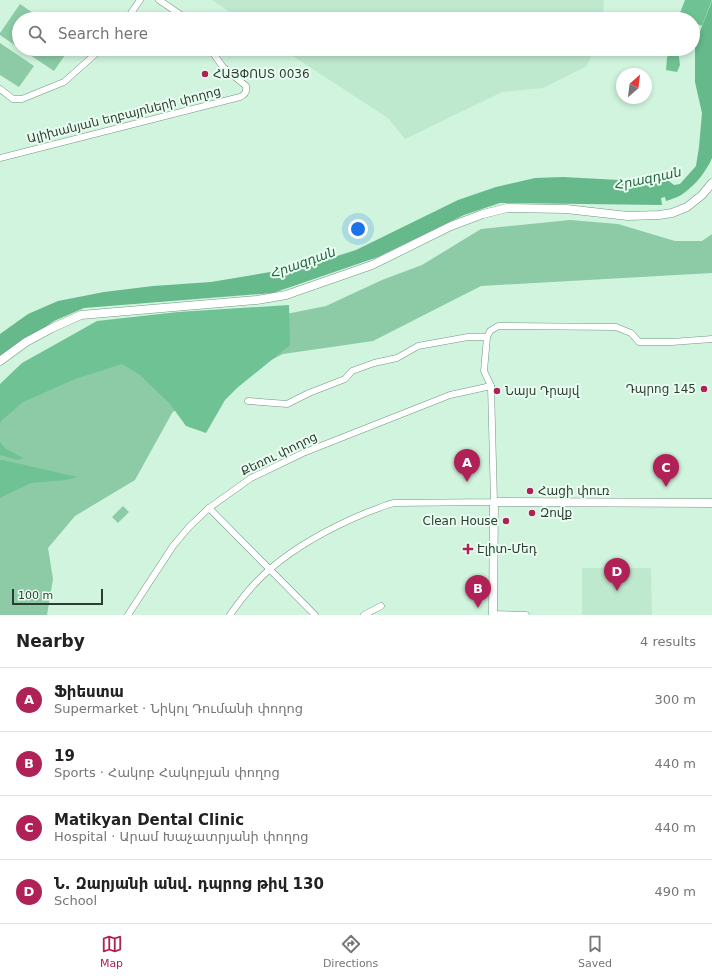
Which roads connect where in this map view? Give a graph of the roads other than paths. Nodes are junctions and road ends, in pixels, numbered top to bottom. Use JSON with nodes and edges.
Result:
{"nodes":[{"id":1,"x":140,"y":0,"type":"edge"},
{"id":2,"x":159,"y":0,"type":"edge"},
{"id":3,"x":132,"y":12,"type":"edge"},
{"id":4,"x":177,"y":12,"type":"edge"},
{"id":5,"x":93,"y":56,"type":"edge"},
{"id":6,"x":215,"y":56,"type":"edge"},
{"id":7,"x":0,"y":90,"type":"edge"},
{"id":8,"x":0,"y":158,"type":"edge"},
{"id":9,"x":712,"y":182,"type":"edge"},
{"id":10,"x":487,"y":337,"type":"junction"},
{"id":11,"x":712,"y":339,"type":"edge"},
{"id":12,"x":0,"y":361,"type":"edge"},
{"id":13,"x":491,"y":386,"type":"junction"},
{"id":14,"x":248,"y":401,"type":"dead end"},
{"id":15,"x":494,"y":502,"type":"junction"},
{"id":16,"x":712,"y":503,"type":"edge"},
{"id":17,"x":209,"y":508,"type":"junction"},
{"id":18,"x":270,"y":569,"type":"junction"},
{"id":19,"x":381,"y":606,"type":"dead end"},
{"id":20,"x":128,"y":615,"type":"edge"},
{"id":21,"x":230,"y":615,"type":"edge"},
{"id":22,"x":315,"y":615,"type":"edge"},
{"id":23,"x":364,"y":615,"type":"edge"},
{"id":24,"x":493,"y":615,"type":"edge"},
{"id":25,"x":526,"y":615,"type":"edge"}],
"edges":[{"from":1,"to":3,"type":"street"},
{"from":2,"to":4,"type":"street"},
{"from":5,"to":7,"type":"street"},
{"from":6,"to":8,"type":"street","name":"Ալիխանյան եղբայրների փողոց"},
{"from":9,"to":12,"type":"street"},
{"from":10,"to":11,"type":"street"},
{"from":10,"to":13,"type":"street"},
{"from":10,"to":14,"type":"street"},
{"from":13,"to":15,"type":"street"},
{"from":13,"to":17,"type":"street","name":"Քեռու փողոց"},
{"from":15,"to":16,"type":"street"},
{"from":15,"to":18,"type":"street"},
{"from":15,"to":24,"type":"street"},
{"from":17,"to":18,"type":"street"},
{"from":17,"to":20,"type":"street","name":"Քեռու փողոց"},
{"from":18,"to":21,"type":"street"},
{"from":18,"to":22,"type":"street"},
{"from":19,"to":23,"type":"street"},
{"from":24,"to":25,"type":"street"}]}
